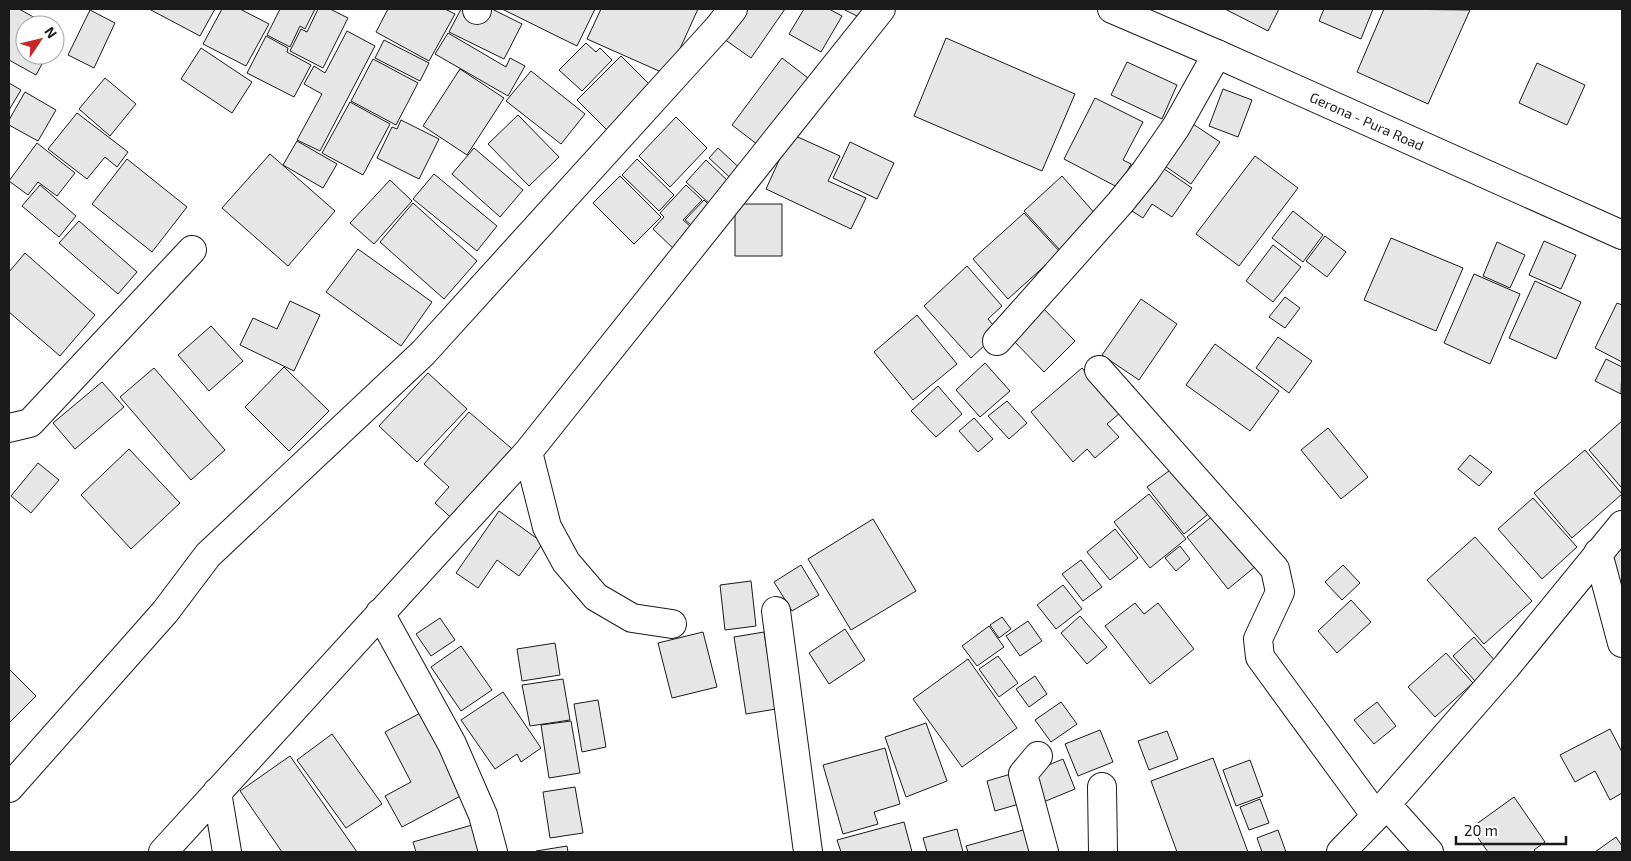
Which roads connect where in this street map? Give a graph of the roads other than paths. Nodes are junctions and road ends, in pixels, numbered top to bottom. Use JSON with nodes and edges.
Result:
{"nodes":[{"id":1,"x":733,"y":9,"type":"edge"},
{"id":2,"x":881,"y":9,"type":"edge"},
{"id":3,"x":1112,"y":9,"type":"edge"},
{"id":4,"x":1217,"y":54,"type":"junction"},
{"id":5,"x":1622,"y":235,"type":"edge"},
{"id":6,"x":192,"y":250,"type":"dead end"},
{"id":7,"x":997,"y":341,"type":"dead end"},
{"id":8,"x":1099,"y":370,"type":"dead end"},
{"id":9,"x":9,"y":428,"type":"edge"},
{"id":10,"x":528,"y":452,"type":"junction"},
{"id":11,"x":1622,"y":525,"type":"edge"},
{"id":12,"x":1598,"y":553,"type":"junction"},
{"id":13,"x":776,"y":611,"type":"dead end"},
{"id":14,"x":380,"y":613,"type":"junction"},
{"id":15,"x":672,"y":624,"type":"dead end"},
{"id":16,"x":1622,"y":643,"type":"edge"},
{"id":17,"x":1038,"y":756,"type":"dead end"},
{"id":18,"x":1102,"y":787,"type":"dead end"},
{"id":19,"x":9,"y":788,"type":"edge"},
{"id":20,"x":217,"y":792,"type":"junction"},
{"id":21,"x":1381,"y":810,"type":"junction"},
{"id":22,"x":163,"y":852,"type":"edge"},
{"id":23,"x":227,"y":852,"type":"edge"},
{"id":24,"x":493,"y":852,"type":"edge"},
{"id":25,"x":808,"y":852,"type":"edge"},
{"id":26,"x":1044,"y":852,"type":"edge"},
{"id":27,"x":1103,"y":852,"type":"edge"},
{"id":28,"x":1341,"y":852,"type":"edge"},
{"id":29,"x":1429,"y":852,"type":"edge"}],
"edges":[{"from":1,"to":19,"type":"street"},
{"from":2,"to":10,"type":"street"},
{"from":3,"to":4,"type":"street","name":"Gerona - Pura Road"},
{"from":4,"to":5,"type":"street","name":"Gerona - Pura Road"},
{"from":4,"to":7,"type":"street"},
{"from":6,"to":9,"type":"street"},
{"from":8,"to":21,"type":"street"},
{"from":10,"to":14,"type":"street"},
{"from":10,"to":15,"type":"street"},
{"from":11,"to":12,"type":"street"},
{"from":12,"to":16,"type":"street"},
{"from":12,"to":21,"type":"street"},
{"from":13,"to":25,"type":"street"},
{"from":14,"to":20,"type":"street"},
{"from":14,"to":24,"type":"street"},
{"from":17,"to":26,"type":"street"},
{"from":18,"to":27,"type":"street"},
{"from":20,"to":22,"type":"street"},
{"from":20,"to":23,"type":"street"},
{"from":21,"to":28,"type":"street"},
{"from":21,"to":29,"type":"street"}]}
